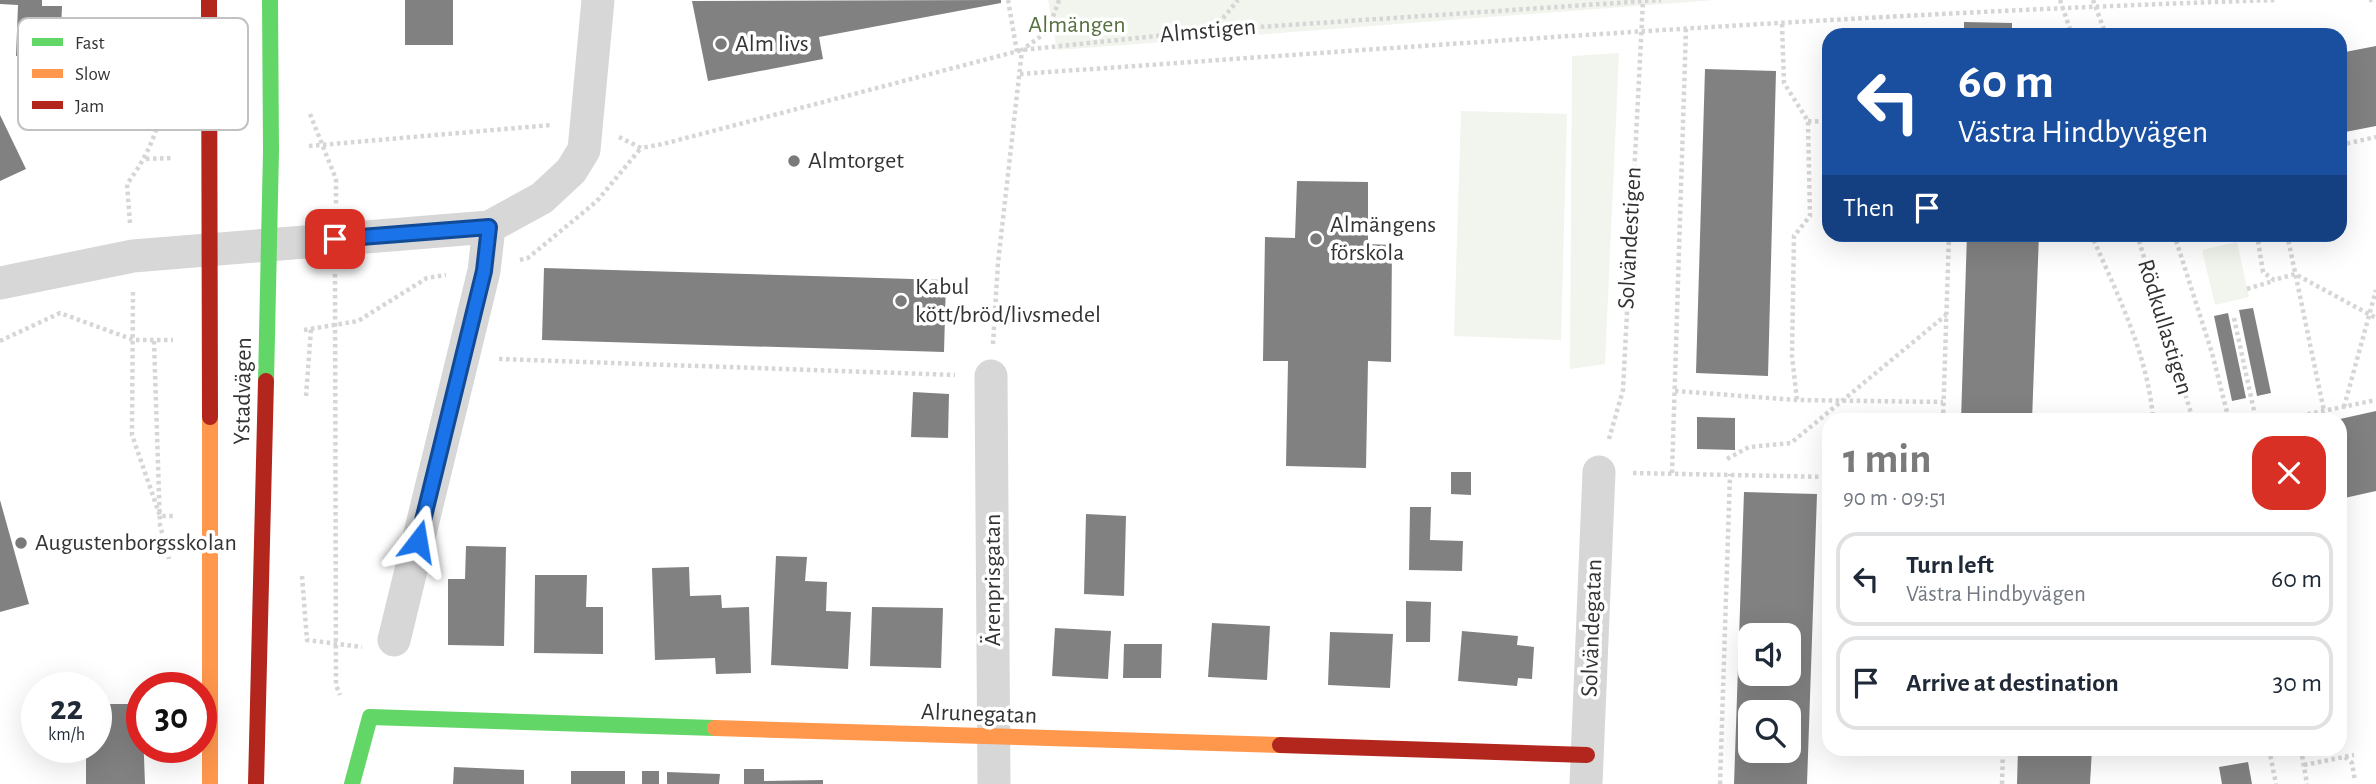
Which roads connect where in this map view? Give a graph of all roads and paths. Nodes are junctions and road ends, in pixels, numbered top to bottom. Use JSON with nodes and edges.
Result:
{"nodes":[{"id":1,"x":209,"y":0,"type":"edge"},
{"id":2,"x":270,"y":0,"type":"edge"},
{"id":3,"x":598,"y":0,"type":"edge"},
{"id":4,"x":1008,"y":0,"type":"edge"},
{"id":5,"x":1059,"y":0,"type":"edge"},
{"id":6,"x":1238,"y":0,"type":"edge"},
{"id":7,"x":1661,"y":0,"type":"edge"},
{"id":8,"x":2060,"y":0,"type":"edge"},
{"id":9,"x":2276,"y":0,"type":"edge"},
{"id":10,"x":2369,"y":0,"type":"edge"},
{"id":11,"x":2376,"y":0,"type":"edge"},
{"id":12,"x":1643,"y":1,"type":"edge"},
{"id":13,"x":2094,"y":3,"type":"edge"},
{"id":14,"x":2063,"y":8,"type":"junction"},
{"id":15,"x":209,"y":18,"type":"edge"},
{"id":16,"x":1782,"y":24,"type":"junction"},
{"id":17,"x":2070,"y":28,"type":"edge"},
{"id":18,"x":2103,"y":28,"type":"edge"},
{"id":19,"x":1686,"y":29,"type":"junction"},
{"id":20,"x":1214,"y":30,"type":"junction"},
{"id":21,"x":1641,"y":32,"type":"junction"},
{"id":22,"x":1020,"y":51,"type":"junction"},
{"id":23,"x":1020,"y":74,"type":"junction"},
{"id":24,"x":587,"y":121,"type":"junction"},
{"id":25,"x":1808,"y":121,"type":"junction"},
{"id":26,"x":1822,"y":122,"type":"edge"},
{"id":27,"x":157,"y":130,"type":"edge"},
{"id":28,"x":210,"y":130,"type":"edge"},
{"id":29,"x":2376,"y":137,"type":"edge"},
{"id":30,"x":2347,"y":143,"type":"edge"},
{"id":31,"x":641,"y":148,"type":"dead end"},
{"id":32,"x":146,"y":159,"type":"dead end"},
{"id":33,"x":489,"y":227,"type":"junction"},
{"id":34,"x":335,"y":239,"type":"junction"},
{"id":35,"x":1949,"y":242,"type":"edge"},
{"id":36,"x":2095,"y":242,"type":"edge"},
{"id":37,"x":2139,"y":242,"type":"edge"},
{"id":38,"x":2177,"y":242,"type":"edge"},
{"id":39,"x":2258,"y":242,"type":"edge"},
{"id":40,"x":2289,"y":242,"type":"edge"},
{"id":41,"x":269,"y":245,"type":"junction"},
{"id":42,"x":210,"y":250,"type":"junction"},
{"id":43,"x":2295,"y":274,"type":"junction"},
{"id":44,"x":2274,"y":280,"type":"junction"},
{"id":45,"x":0,"y":283,"type":"edge"},
{"id":46,"x":2247,"y":289,"type":"dead end"},
{"id":47,"x":2376,"y":290,"type":"edge"},
{"id":48,"x":2369,"y":314,"type":"junction"},
{"id":49,"x":1946,"y":315,"type":"junction"},
{"id":50,"x":2234,"y":318,"type":"dead end"},
{"id":51,"x":2376,"y":318,"type":"edge"},
{"id":52,"x":311,"y":329,"type":"dead end"},
{"id":53,"x":0,"y":341,"type":"edge"},
{"id":54,"x":154,"y":341,"type":"dead end"},
{"id":55,"x":463,"y":358,"type":"junction"},
{"id":56,"x":991,"y":376,"type":"junction"},
{"id":57,"x":1675,"y":391,"type":"junction"},
{"id":58,"x":1847,"y":399,"type":"junction"},
{"id":59,"x":1797,"y":400,"type":"junction"},
{"id":60,"x":2376,"y":400,"type":"edge"},
{"id":61,"x":1943,"y":402,"type":"junction"},
{"id":62,"x":2344,"y":407,"type":"junction"},
{"id":63,"x":305,"y":410,"type":"dead end"},
{"id":64,"x":2324,"y":411,"type":"junction"},
{"id":65,"x":1829,"y":413,"type":"edge"},
{"id":66,"x":1943,"y":413,"type":"edge"},
{"id":67,"x":2151,"y":413,"type":"edge"},
{"id":68,"x":2191,"y":413,"type":"edge"},
{"id":69,"x":2227,"y":413,"type":"edge"},
{"id":70,"x":2254,"y":413,"type":"edge"},
{"id":71,"x":2314,"y":413,"type":"edge"},
{"id":72,"x":1822,"y":419,"type":"edge"},
{"id":73,"x":1727,"y":459,"type":"dead end"},
{"id":74,"x":1599,"y":472,"type":"junction"},
{"id":75,"x":1672,"y":473,"type":"junction"},
{"id":76,"x":1730,"y":474,"type":"junction"},
{"id":77,"x":1822,"y":477,"type":"edge"},
{"id":78,"x":160,"y":516,"type":"junction"},
{"id":79,"x":170,"y":562,"type":"dead end"},
{"id":80,"x":302,"y":572,"type":"dead end"},
{"id":81,"x":378,"y":643,"type":"joint"},
{"id":82,"x":335,"y":644,"type":"junction"},
{"id":83,"x":370,"y":717,"type":"junction"},
{"id":84,"x":994,"y":737,"type":"junction"},
{"id":85,"x":2354,"y":755,"type":"dead end"},
{"id":86,"x":2003,"y":756,"type":"edge"},
{"id":87,"x":2270,"y":756,"type":"edge"},
{"id":88,"x":2302,"y":756,"type":"edge"},
{"id":89,"x":2344,"y":757,"type":"junction"},
{"id":90,"x":2304,"y":765,"type":"junction"},
{"id":91,"x":1586,"y":770,"type":"edge"},
{"id":92,"x":2355,"y":781,"type":"dead end"},
{"id":93,"x":210,"y":784,"type":"edge"},
{"id":94,"x":256,"y":784,"type":"edge"},
{"id":95,"x":352,"y":784,"type":"edge"},
{"id":96,"x":994,"y":784,"type":"edge"},
{"id":97,"x":1720,"y":784,"type":"edge"},
{"id":98,"x":2002,"y":784,"type":"edge"},
{"id":99,"x":2276,"y":784,"type":"edge"},
{"id":100,"x":2307,"y":784,"type":"edge"}],
"edges":[{"from":1,"to":15,"type":"main road","name":"Ystadvägen"},
{"from":2,"to":41,"type":"main road","name":"Ystadvägen"},
{"from":3,"to":24,"type":"street"},
{"from":4,"to":22,"type":"path"},
{"from":5,"to":22,"type":"path"},
{"from":6,"to":20,"type":"path"},
{"from":7,"to":12,"type":"path","name":"Almstigen"},
{"from":8,"to":14,"type":"path"},
{"from":9,"to":13,"type":"path"},
{"from":10,"to":11,"type":"path"},
{"from":12,"to":20,"type":"path","name":"Almstigen"},
{"from":12,"to":21,"type":"path","name":"Solvändestigen"},
{"from":13,"to":14,"type":"path"},
{"from":13,"to":18,"type":"path"},
{"from":14,"to":16,"type":"path"},
{"from":14,"to":17,"type":"path"},
{"from":16,"to":19,"type":"path"},
{"from":16,"to":25,"type":"path"},
{"from":19,"to":21,"type":"path"},
{"from":19,"to":57,"type":"path"},
{"from":20,"to":22,"type":"path","name":"Almstigen"},
{"from":21,"to":23,"type":"path"},
{"from":21,"to":74,"type":"path","name":"Solvändestigen"},
{"from":22,"to":23,"type":"path"},
{"from":22,"to":31,"type":"path","name":"Almstigen"},
{"from":23,"to":56,"type":"path"},
{"from":24,"to":33,"type":"street"},
{"from":24,"to":34,"type":"path"},
{"from":25,"to":26,"type":"path"},
{"from":25,"to":59,"type":"path"},
{"from":27,"to":32,"type":"path"},
{"from":28,"to":42,"type":"main road","name":"Ystadvägen"},
{"from":29,"to":30,"type":"path"},
{"from":33,"to":34,"type":"street"},
{"from":33,"to":55,"type":"street"},
{"from":34,"to":41,"type":"street"},
{"from":34,"to":82,"type":"path"},
{"from":35,"to":49,"type":"path"},
{"from":36,"to":67,"type":"path"},
{"from":37,"to":68,"type":"path","name":"Rödkullastigen"},
{"from":38,"to":69,"type":"path"},
{"from":39,"to":44,"type":"path"},
{"from":40,"to":43,"type":"path"},
{"from":41,"to":42,"type":"street"},
{"from":41,"to":94,"type":"main road","name":"Ystadvägen"},
{"from":42,"to":45,"type":"street"},
{"from":42,"to":93,"type":"main road","name":"Ystadvägen"},
{"from":43,"to":44,"type":"path"},
{"from":43,"to":48,"type":"path"},
{"from":43,"to":64,"type":"path"},
{"from":44,"to":46,"type":"path"},
{"from":47,"to":48,"type":"path"},
{"from":48,"to":51,"type":"path"},
{"from":48,"to":62,"type":"path"},
{"from":49,"to":58,"type":"path"},
{"from":49,"to":61,"type":"path"},
{"from":50,"to":70,"type":"path"},
{"from":52,"to":63,"type":"path"},
{"from":53,"to":78,"type":"path"},
{"from":54,"to":78,"type":"path"},
{"from":55,"to":56,"type":"path"},
{"from":55,"to":81,"type":"street"},
{"from":56,"to":84,"type":"street","name":"Ärenprisgatan"},
{"from":57,"to":59,"type":"path"},
{"from":57,"to":75,"type":"path"},
{"from":58,"to":59,"type":"path"},
{"from":58,"to":61,"type":"path"},
{"from":58,"to":65,"type":"path"},
{"from":60,"to":62,"type":"path"},
{"from":61,"to":66,"type":"path"},
{"from":62,"to":64,"type":"path"},
{"from":64,"to":71,"type":"path"},
{"from":72,"to":73,"type":"path"},
{"from":74,"to":75,"type":"path"},
{"from":74,"to":91,"type":"street","name":"Solvändegatan"},
{"from":75,"to":76,"type":"path"},
{"from":76,"to":77,"type":"path"},
{"from":76,"to":97,"type":"path"},
{"from":78,"to":79,"type":"path"},
{"from":80,"to":82,"type":"path"},
{"from":81,"to":82,"type":"path"},
{"from":82,"to":83,"type":"path"},
{"from":83,"to":84,"type":"main road","name":"Alrunegatan"},
{"from":83,"to":95,"type":"main road"},
{"from":84,"to":91,"type":"main road","name":"Alrunegatan"},
{"from":84,"to":96,"type":"street","name":"Ärenprisgatan"},
{"from":85,"to":89,"type":"path"},
{"from":86,"to":98,"type":"path"},
{"from":87,"to":99,"type":"path"},
{"from":88,"to":90,"type":"path"},
{"from":89,"to":90,"type":"path"},
{"from":89,"to":92,"type":"path"},
{"from":90,"to":100,"type":"path"}]}
